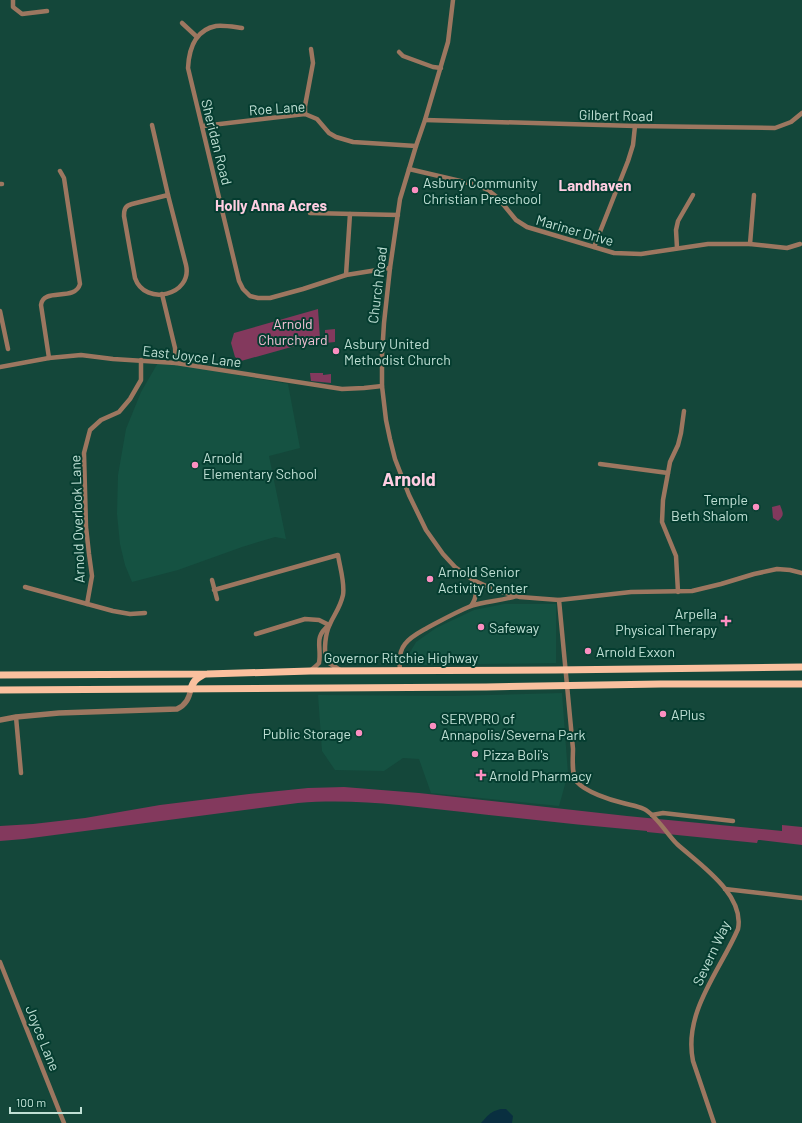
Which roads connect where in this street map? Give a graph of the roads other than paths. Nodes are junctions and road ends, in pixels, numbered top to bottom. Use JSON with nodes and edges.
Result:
{"nodes":[{"id":1,"x":13,"y":0,"type":"edge"},
{"id":2,"x":453,"y":0,"type":"edge"},
{"id":3,"x":47,"y":11,"type":"dead end"},
{"id":4,"x":182,"y":23,"type":"dead end"},
{"id":5,"x":242,"y":28,"type":"dead end"},
{"id":6,"x":197,"y":37,"type":"junction"},
{"id":7,"x":311,"y":49,"type":"dead end"},
{"id":8,"x":399,"y":52,"type":"dead end"},
{"id":9,"x":441,"y":68,"type":"junction"},
{"id":10,"x":802,"y":113,"type":"edge"},
{"id":11,"x":305,"y":114,"type":"junction"},
{"id":12,"x":425,"y":120,"type":"junction"},
{"id":13,"x":152,"y":125,"type":"dead end"},
{"id":14,"x":202,"y":126,"type":"junction"},
{"id":15,"x":635,"y":126,"type":"junction"},
{"id":16,"x":416,"y":146,"type":"junction"},
{"id":17,"x":409,"y":169,"type":"junction"},
{"id":18,"x":60,"y":171,"type":"dead end"},
{"id":19,"x":693,"y":194,"type":"dead end"},
{"id":20,"x":168,"y":195,"type":"junction"},
{"id":21,"x":754,"y":196,"type":"dead end"},
{"id":22,"x":310,"y":213,"type":"dead end"},
{"id":23,"x":350,"y":214,"type":"junction"},
{"id":24,"x":398,"y":215,"type":"junction"},
{"id":25,"x":750,"y":244,"type":"junction"},
{"id":26,"x":800,"y":244,"type":"dead end"},
{"id":27,"x":594,"y":247,"type":"junction"},
{"id":28,"x":677,"y":248,"type":"junction"},
{"id":29,"x":390,"y":268,"type":"junction"},
{"id":30,"x":346,"y":275,"type":"junction"},
{"id":31,"x":162,"y":294,"type":"junction"},
{"id":32,"x":0,"y":311,"type":"edge"},
{"id":33,"x":8,"y":349,"type":"dead end"},
{"id":34,"x":49,"y":358,"type":"junction"},
{"id":35,"x":141,"y":360,"type":"junction"},
{"id":36,"x":176,"y":363,"type":"junction"},
{"id":37,"x":0,"y":367,"type":"edge"},
{"id":38,"x":382,"y":386,"type":"junction"},
{"id":39,"x":684,"y":411,"type":"dead end"},
{"id":40,"x":600,"y":464,"type":"dead end"},
{"id":41,"x":668,"y":472,"type":"junction"},
{"id":42,"x":802,"y":573,"type":"edge"},
{"id":43,"x":212,"y":580,"type":"dead end"},
{"id":44,"x":473,"y":580,"type":"junction"},
{"id":45,"x":25,"y":587,"type":"dead end"},
{"id":46,"x":214,"y":590,"type":"junction"},
{"id":47,"x":678,"y":592,"type":"junction"},
{"id":48,"x":516,"y":596,"type":"junction"},
{"id":49,"x":216,"y":599,"type":"dead end"},
{"id":50,"x":559,"y":600,"type":"junction"},
{"id":51,"x":87,"y":604,"type":"junction"},
{"id":52,"x":471,"y":606,"type":"junction"},
{"id":53,"x":146,"y":613,"type":"dead end"},
{"id":54,"x":330,"y":625,"type":"junction"},
{"id":55,"x":256,"y":634,"type":"dead end"},
{"id":56,"x":802,"y":667,"type":"edge"},
{"id":57,"x":400,"y":670,"type":"junction"},
{"id":58,"x":565,"y":670,"type":"junction"},
{"id":59,"x":310,"y":671,"type":"junction"},
{"id":60,"x":341,"y":671,"type":"junction"},
{"id":61,"x":207,"y":674,"type":"junction"},
{"id":62,"x":0,"y":675,"type":"edge"},
{"id":63,"x":802,"y":684,"type":"edge"},
{"id":64,"x":566,"y":686,"type":"junction"},
{"id":65,"x":191,"y":689,"type":"junction"},
{"id":66,"x":0,"y":690,"type":"edge"},
{"id":67,"x":16,"y":716,"type":"junction"},
{"id":68,"x":0,"y":720,"type":"edge"},
{"id":69,"x":21,"y":773,"type":"dead end"},
{"id":70,"x":652,"y":815,"type":"junction"},
{"id":71,"x":733,"y":821,"type":"dead end"},
{"id":72,"x":726,"y":889,"type":"junction"},
{"id":73,"x":802,"y":898,"type":"edge"},
{"id":74,"x":0,"y":962,"type":"edge"},
{"id":75,"x":64,"y":1122,"type":"edge"},
{"id":76,"x":58,"y":1123,"type":"edge"},
{"id":77,"x":714,"y":1123,"type":"edge"}],
"edges":[{"from":1,"to":3,"type":"street"},
{"from":2,"to":9,"type":"street","name":"Church Road"},
{"from":4,"to":6,"type":"street"},
{"from":5,"to":6,"type":"street"},
{"from":6,"to":14,"type":"street","name":"Sheridan Road"},
{"from":7,"to":11,"type":"street"},
{"from":8,"to":9,"type":"street"},
{"from":9,"to":12,"type":"street","name":"Church Road"},
{"from":10,"to":15,"type":"street","name":"Gilbert Road"},
{"from":11,"to":14,"type":"street","name":"Roe Lane"},
{"from":11,"to":16,"type":"street","name":"Roe Lane"},
{"from":12,"to":15,"type":"street","name":"Gilbert Road"},
{"from":12,"to":16,"type":"street","name":"Church Road"},
{"from":13,"to":20,"type":"street"},
{"from":14,"to":30,"type":"street","name":"Sheridan Road"},
{"from":15,"to":27,"type":"street"},
{"from":16,"to":17,"type":"street","name":"Church Road"},
{"from":17,"to":24,"type":"street","name":"Church Road"},
{"from":17,"to":27,"type":"street","name":"Mariner Drive"},
{"from":18,"to":34,"type":"street"},
{"from":19,"to":28,"type":"street"},
{"from":20,"to":31,"type":"street"},
{"from":20,"to":31,"type":"street"},
{"from":21,"to":25,"type":"street"},
{"from":22,"to":23,"type":"street"},
{"from":23,"to":24,"type":"street"},
{"from":23,"to":30,"type":"street"},
{"from":24,"to":29,"type":"street","name":"Church Road"},
{"from":25,"to":26,"type":"street","name":"Mariner Drive"},
{"from":25,"to":28,"type":"street","name":"Mariner Drive"},
{"from":27,"to":28,"type":"street","name":"Mariner Drive"},
{"from":29,"to":30,"type":"street","name":"Sheridan Road"},
{"from":29,"to":38,"type":"street","name":"Church Road"},
{"from":31,"to":36,"type":"street"},
{"from":32,"to":33,"type":"street"},
{"from":34,"to":35,"type":"street","name":"East Joyce Lane"},
{"from":34,"to":37,"type":"street","name":"East Joyce Lane"},
{"from":35,"to":36,"type":"street","name":"East Joyce Lane"},
{"from":35,"to":51,"type":"street","name":"Arnold Overlook Lane"},
{"from":36,"to":38,"type":"street","name":"East Joyce Lane"},
{"from":38,"to":44,"type":"street","name":"Church Road"},
{"from":39,"to":41,"type":"street"},
{"from":40,"to":41,"type":"street"},
{"from":41,"to":47,"type":"street"},
{"from":42,"to":47,"type":"street"},
{"from":43,"to":46,"type":"street"},
{"from":44,"to":48,"type":"street","name":"Church Road"},
{"from":44,"to":52,"type":"street"},
{"from":45,"to":51,"type":"street"},
{"from":46,"to":49,"type":"street"},
{"from":46,"to":54,"type":"street"},
{"from":47,"to":50,"type":"street"},
{"from":48,"to":50,"type":"street"},
{"from":48,"to":52,"type":"street"},
{"from":50,"to":58,"type":"street","name":"Severn Way"},
{"from":51,"to":53,"type":"street"},
{"from":52,"to":57,"type":"street"},
{"from":54,"to":55,"type":"street"},
{"from":54,"to":59,"type":"street"},
{"from":54,"to":60,"type":"street"},
{"from":56,"to":58,"type":"highway","name":"Governor Ritchie Highway"},
{"from":57,"to":58,"type":"highway","name":"Governor Ritchie Highway"},
{"from":57,"to":60,"type":"highway","name":"Governor Ritchie Highway"},
{"from":58,"to":64,"type":"street","name":"Severn Way"},
{"from":59,"to":60,"type":"highway","name":"Governor Ritchie Highway"},
{"from":59,"to":61,"type":"highway","name":"Governor Ritchie Highway"},
{"from":61,"to":62,"type":"highway","name":"Governor Ritchie Highway"},
{"from":61,"to":65,"type":"highway"},
{"from":63,"to":64,"type":"highway"},
{"from":64,"to":65,"type":"highway"},
{"from":64,"to":70,"type":"street","name":"Severn Way"},
{"from":65,"to":66,"type":"highway"},
{"from":65,"to":67,"type":"street"},
{"from":67,"to":68,"type":"street"},
{"from":67,"to":69,"type":"street"},
{"from":70,"to":71,"type":"street"},
{"from":70,"to":72,"type":"street","name":"Severn Way"},
{"from":72,"to":73,"type":"street"},
{"from":72,"to":77,"type":"street","name":"Severn Way"},
{"from":74,"to":75,"type":"street","name":"Joyce Lane"},
{"from":75,"to":76,"type":"street"}]}
